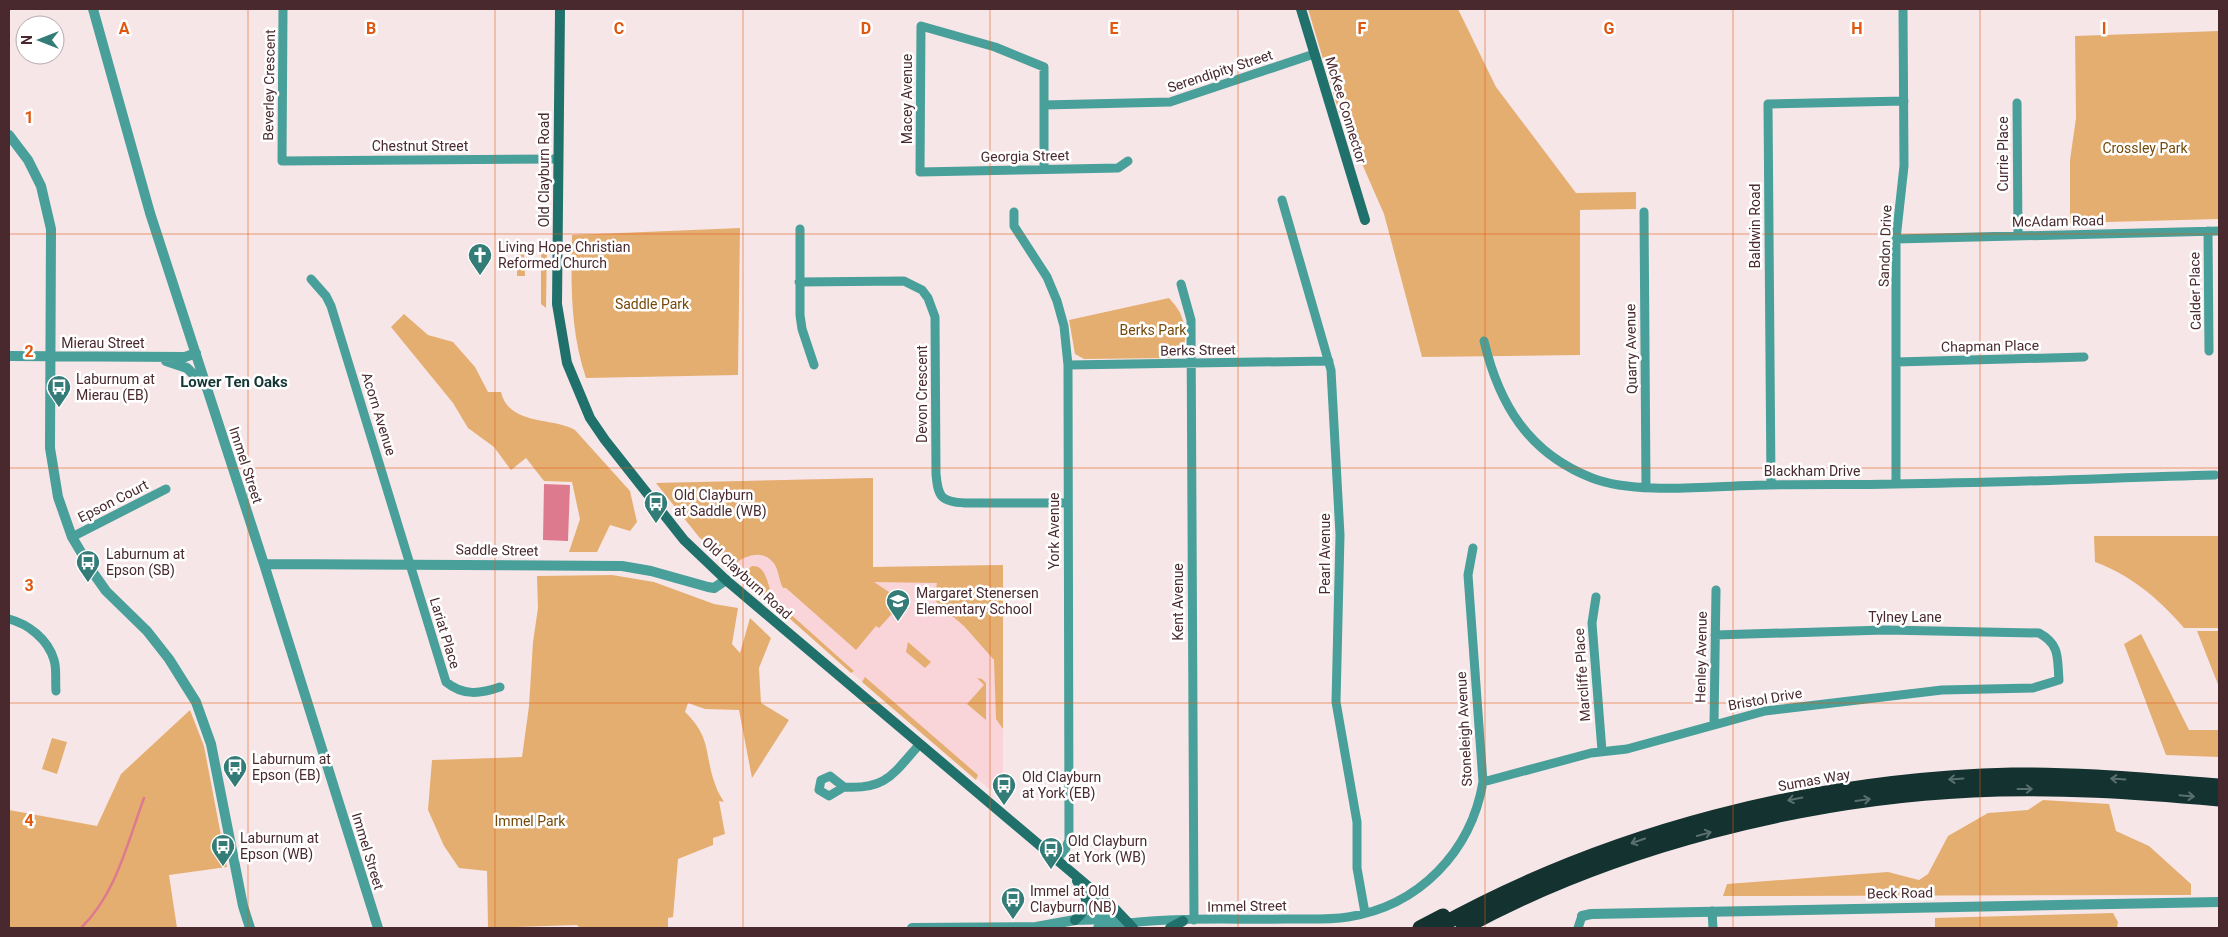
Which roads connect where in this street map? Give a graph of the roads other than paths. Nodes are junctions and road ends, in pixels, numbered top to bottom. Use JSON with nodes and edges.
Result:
{"nodes":[{"id":1,"x":93,"y":9,"type":"edge"},
{"id":2,"x":283,"y":9,"type":"edge"},
{"id":3,"x":560,"y":9,"type":"edge"},
{"id":4,"x":1301,"y":9,"type":"edge"},
{"id":5,"x":1903,"y":9,"type":"edge"},
{"id":6,"x":1314,"y":54,"type":"junction"},
{"id":7,"x":1904,"y":101,"type":"junction"},
{"id":8,"x":2017,"y":103,"type":"dead end"},
{"id":9,"x":1044,"y":105,"type":"junction"},
{"id":10,"x":9,"y":135,"type":"edge"},
{"id":11,"x":558,"y":159,"type":"junction"},
{"id":12,"x":282,"y":161,"type":"joint"},
{"id":13,"x":1128,"y":161,"type":"dead end"},
{"id":14,"x":1044,"y":169,"type":"junction"},
{"id":15,"x":920,"y":172,"type":"joint"},
{"id":16,"x":1282,"y":200,"type":"dead end"},
{"id":17,"x":1014,"y":212,"type":"dead end"},
{"id":18,"x":1644,"y":212,"type":"dead end"},
{"id":19,"x":1365,"y":220,"type":"dead end"},
{"id":20,"x":800,"y":229,"type":"dead end"},
{"id":21,"x":2208,"y":231,"type":"junction"},
{"id":22,"x":2219,"y":231,"type":"edge"},
{"id":23,"x":2018,"y":236,"type":"junction"},
{"id":24,"x":1896,"y":239,"type":"junction"},
{"id":25,"x":311,"y":279,"type":"dead end"},
{"id":26,"x":800,"y":282,"type":"junction"},
{"id":27,"x":1181,"y":284,"type":"dead end"},
{"id":28,"x":1484,"y":341,"type":"dead end"},
{"id":29,"x":2209,"y":351,"type":"dead end"},
{"id":30,"x":196,"y":353,"type":"junction"},
{"id":31,"x":9,"y":356,"type":"edge"},
{"id":32,"x":51,"y":356,"type":"junction"},
{"id":33,"x":146,"y":357,"type":"junction"},
{"id":34,"x":2084,"y":357,"type":"dead end"},
{"id":35,"x":1329,"y":361,"type":"junction"},
{"id":36,"x":1896,"y":362,"type":"junction"},
{"id":37,"x":814,"y":364,"type":"dead end"},
{"id":38,"x":1068,"y":364,"type":"junction"},
{"id":39,"x":1191,"y":364,"type":"junction"},
{"id":40,"x":207,"y":389,"type":"junction"},
{"id":41,"x":2215,"y":475,"type":"dead end"},
{"id":42,"x":1771,"y":484,"type":"junction"},
{"id":43,"x":1896,"y":484,"type":"junction"},
{"id":44,"x":1646,"y":486,"type":"junction"},
{"id":45,"x":166,"y":489,"type":"dead end"},
{"id":46,"x":1068,"y":503,"type":"junction"},
{"id":47,"x":72,"y":538,"type":"junction"},
{"id":48,"x":1473,"y":548,"type":"dead end"},
{"id":49,"x":410,"y":563,"type":"junction"},
{"id":50,"x":264,"y":564,"type":"junction"},
{"id":51,"x":726,"y":580,"type":"junction"},
{"id":52,"x":1716,"y":590,"type":"dead end"},
{"id":53,"x":1596,"y":597,"type":"dead end"},
{"id":54,"x":9,"y":619,"type":"edge"},
{"id":55,"x":1715,"y":634,"type":"junction"},
{"id":56,"x":2058,"y":680,"type":"joint"},
{"id":57,"x":500,"y":687,"type":"dead end"},
{"id":58,"x":56,"y":692,"type":"dead end"},
{"id":59,"x":1714,"y":724,"type":"junction"},
{"id":60,"x":919,"y":746,"type":"junction"},
{"id":61,"x":1602,"y":751,"type":"junction"},
{"id":62,"x":1483,"y":782,"type":"junction"},
{"id":63,"x":2219,"y":786,"type":"edge"},
{"id":64,"x":844,"y":787,"type":"dead end"},
{"id":65,"x":2219,"y":799,"type":"edge"},
{"id":66,"x":1677,"y":841,"type":"junction"},
{"id":67,"x":1602,"y":853,"type":"junction"},
{"id":68,"x":1056,"y":860,"type":"junction"},
{"id":69,"x":1071,"y":872,"type":"junction"},
{"id":70,"x":2219,"y":902,"type":"edge"},
{"id":71,"x":1712,"y":911,"type":"junction"},
{"id":72,"x":1365,"y":913,"type":"junction"},
{"id":73,"x":1582,"y":916,"type":"joint"},
{"id":74,"x":1075,"y":920,"type":"junction"},
{"id":75,"x":1188,"y":920,"type":"junction"},
{"id":76,"x":1131,"y":925,"type":"edge"},
{"id":77,"x":250,"y":928,"type":"edge"},
{"id":78,"x":378,"y":928,"type":"edge"},
{"id":79,"x":912,"y":928,"type":"edge"},
{"id":80,"x":1037,"y":928,"type":"edge"},
{"id":81,"x":1098,"y":928,"type":"edge"},
{"id":82,"x":1170,"y":928,"type":"edge"},
{"id":83,"x":1420,"y":928,"type":"edge"},
{"id":84,"x":1436,"y":928,"type":"edge"},
{"id":85,"x":1463,"y":928,"type":"edge"},
{"id":86,"x":1484,"y":928,"type":"edge"},
{"id":87,"x":1578,"y":928,"type":"edge"},
{"id":88,"x":1713,"y":928,"type":"edge"}],
"edges":[{"from":1,"to":30,"type":"street","name":"Immel Street"},
{"from":2,"to":12,"type":"street","name":"Beverley Crescent"},
{"from":3,"to":11,"type":"main road","name":"Old Clayburn Road"},
{"from":4,"to":6,"type":"main road","name":"McKee Connector"},
{"from":5,"to":7,"type":"street","name":"Sandon Drive"},
{"from":6,"to":9,"type":"street","name":"Serendipity Street"},
{"from":6,"to":19,"type":"main road","name":"McKee Connector"},
{"from":7,"to":24,"type":"street","name":"Sandon Drive"},
{"from":7,"to":42,"type":"street","name":"Baldwin Road"},
{"from":8,"to":23,"type":"street","name":"Currie Place"},
{"from":9,"to":14,"type":"street"},
{"from":9,"to":15,"type":"street","name":"Macey Avenue"},
{"from":10,"to":32,"type":"street"},
{"from":11,"to":12,"type":"street","name":"Chestnut Street"},
{"from":11,"to":51,"type":"main road","name":"Old Clayburn Road"},
{"from":13,"to":14,"type":"street","name":"Georgia Street"},
{"from":14,"to":15,"type":"street","name":"Georgia Street"},
{"from":16,"to":35,"type":"street","name":"Pearl Avenue"},
{"from":17,"to":38,"type":"street","name":"York Avenue"},
{"from":18,"to":44,"type":"street","name":"Quarry Avenue"},
{"from":20,"to":26,"type":"street"},
{"from":21,"to":22,"type":"street","name":"McAdam Road"},
{"from":21,"to":23,"type":"street","name":"McAdam Road"},
{"from":21,"to":29,"type":"street","name":"Calder Place"},
{"from":23,"to":24,"type":"street","name":"McAdam Road"},
{"from":24,"to":36,"type":"street","name":"Sandon Drive"},
{"from":25,"to":49,"type":"street","name":"Acorn Avenue"},
{"from":26,"to":37,"type":"street"},
{"from":26,"to":46,"type":"street","name":"Devon Crescent"},
{"from":27,"to":39,"type":"street","name":"Kent Avenue"},
{"from":28,"to":44,"type":"street","name":"Blackham Drive"},
{"from":30,"to":33,"type":"street","name":"Mierau Street"},
{"from":30,"to":40,"type":"street","name":"Immel Street"},
{"from":31,"to":32,"type":"street","name":"Mierau Street"},
{"from":32,"to":33,"type":"street","name":"Mierau Street"},
{"from":32,"to":47,"type":"street"},
{"from":33,"to":40,"type":"street"},
{"from":34,"to":36,"type":"street","name":"Chapman Place"},
{"from":35,"to":39,"type":"street","name":"Berks Street"},
{"from":35,"to":72,"type":"street","name":"Pearl Avenue"},
{"from":36,"to":43,"type":"street","name":"Sandon Drive"},
{"from":38,"to":39,"type":"street","name":"Berks Street"},
{"from":38,"to":46,"type":"street","name":"York Avenue"},
{"from":39,"to":75,"type":"street","name":"Kent Avenue"},
{"from":40,"to":50,"type":"street","name":"Immel Street"},
{"from":41,"to":43,"type":"street","name":"Blackham Drive"},
{"from":42,"to":43,"type":"street","name":"Blackham Drive"},
{"from":42,"to":44,"type":"street","name":"Blackham Drive"},
{"from":45,"to":47,"type":"street","name":"Epson Court"},
{"from":46,"to":68,"type":"street","name":"York Avenue"},
{"from":47,"to":77,"type":"street"},
{"from":48,"to":62,"type":"street","name":"Stoneleigh Avenue"},
{"from":49,"to":50,"type":"street","name":"Saddle Street"},
{"from":49,"to":51,"type":"street","name":"Saddle Street"},
{"from":49,"to":57,"type":"street","name":"Lariat Place"},
{"from":50,"to":78,"type":"street","name":"Immel Street"},
{"from":51,"to":60,"type":"main road","name":"Old Clayburn Road"},
{"from":52,"to":55,"type":"street","name":"Henley Avenue"},
{"from":53,"to":61,"type":"street","name":"Marcliffe Place"},
{"from":54,"to":58,"type":"street"},
{"from":55,"to":56,"type":"street","name":"Tylney Lane"},
{"from":55,"to":59,"type":"street","name":"Henley Avenue"},
{"from":56,"to":59,"type":"street","name":"Bristol Drive"},
{"from":59,"to":61,"type":"street","name":"Bristol Drive"},
{"from":60,"to":64,"type":"street"},
{"from":60,"to":68,"type":"main road","name":"Old Clayburn Road"},
{"from":61,"to":62,"type":"street","name":"Bristol Drive"},
{"from":62,"to":72,"type":"street","name":"Stoneleigh Avenue"},
{"from":63,"to":67,"type":"highway","name":"Sumas Way","one_way":true},
{"from":66,"to":65,"type":"highway","name":"Sumas Way","one_way":true},
{"from":66,"to":85,"type":"highway","name":"Sumas Way"},
{"from":66,"to":86,"type":"highway"},
{"from":67,"to":83,"type":"highway"},
{"from":67,"to":84,"type":"highway","name":"Sumas Way"},
{"from":68,"to":69,"type":"main road","name":"Old Clayburn Road"},
{"from":69,"to":74,"type":"main road"},
{"from":69,"to":76,"type":"main road","name":"Old Clayburn Road"},
{"from":70,"to":71,"type":"street","name":"Beck Road"},
{"from":71,"to":73,"type":"street","name":"Beck Road"},
{"from":71,"to":88,"type":"street"},
{"from":72,"to":75,"type":"street","name":"Immel Street"},
{"from":73,"to":87,"type":"street"},
{"from":74,"to":76,"type":"street","name":"Immel Street"},
{"from":74,"to":80,"type":"street","name":"Immel Street"},
{"from":75,"to":76,"type":"street","name":"Immel Street"},
{"from":75,"to":82,"type":"main road"},
{"from":76,"to":81,"type":"street","name":"Immel Street"},
{"from":79,"to":80,"type":"street","name":"Immel Street"}]}
